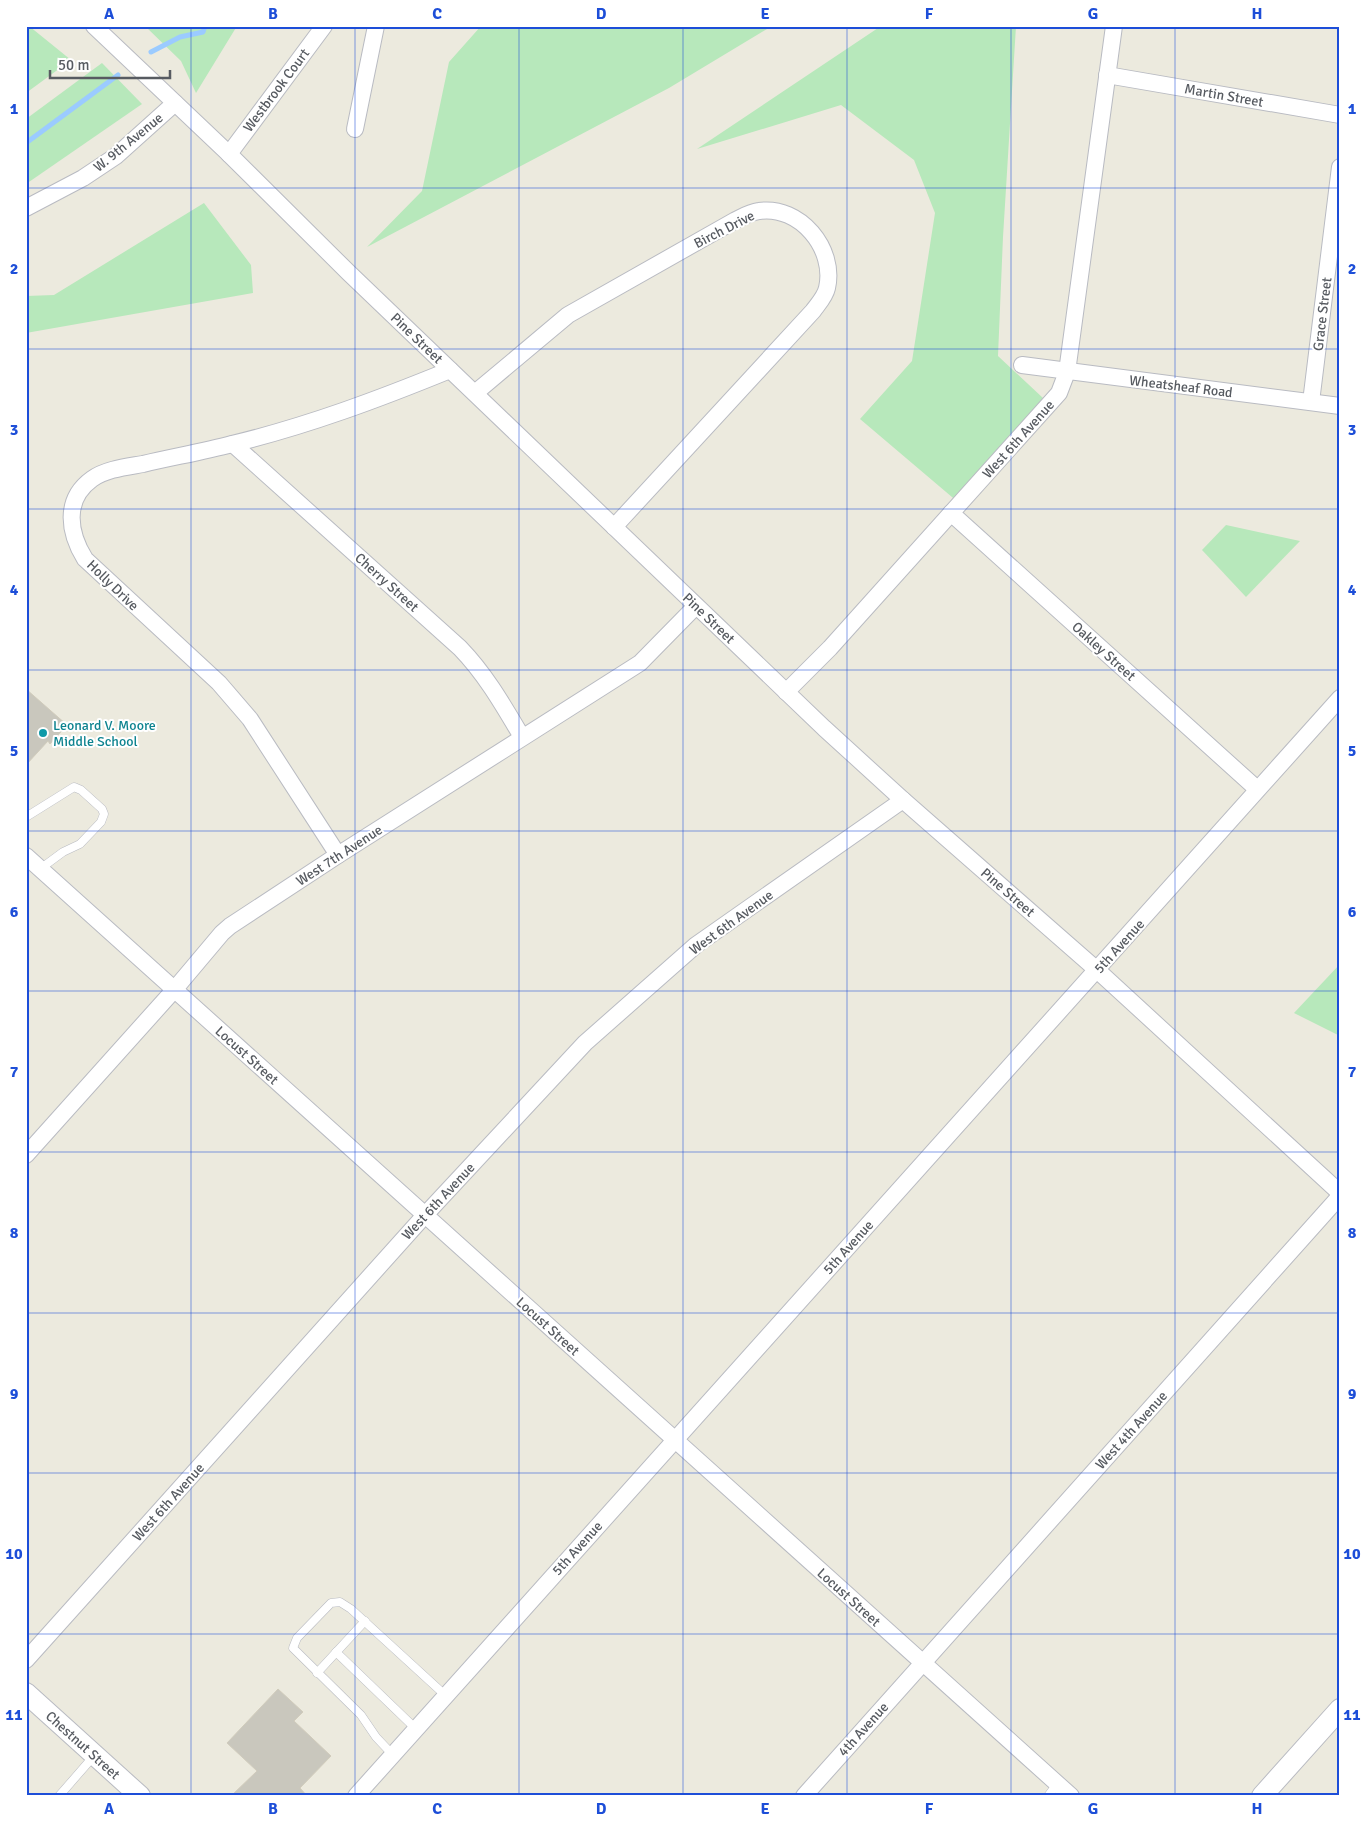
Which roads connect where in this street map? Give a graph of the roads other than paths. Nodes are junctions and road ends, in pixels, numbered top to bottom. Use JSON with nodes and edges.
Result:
{"nodes":[{"id":1,"x":94,"y":26,"type":"edge"},
{"id":2,"x":324,"y":26,"type":"edge"},
{"id":3,"x":376,"y":26,"type":"edge"},
{"id":4,"x":1114,"y":26,"type":"edge"},
{"id":5,"x":1108,"y":75,"type":"junction"},
{"id":6,"x":175,"y":103,"type":"junction"},
{"id":7,"x":1340,"y":115,"type":"edge"},
{"id":8,"x":355,"y":129,"type":"dead end"},
{"id":9,"x":228,"y":154,"type":"junction"},
{"id":10,"x":1340,"y":167,"type":"edge"},
{"id":11,"x":26,"y":208,"type":"edge"},
{"id":12,"x":1022,"y":365,"type":"dead end"},
{"id":13,"x":450,"y":370,"type":"junction"},
{"id":14,"x":1068,"y":372,"type":"junction"},
{"id":15,"x":475,"y":393,"type":"junction"},
{"id":16,"x":1311,"y":402,"type":"junction"},
{"id":17,"x":1340,"y":406,"type":"edge"},
{"id":18,"x":233,"y":444,"type":"junction"},
{"id":19,"x":951,"y":513,"type":"junction"},
{"id":20,"x":614,"y":527,"type":"junction"},
{"id":21,"x":696,"y":606,"type":"junction"},
{"id":22,"x":786,"y":692,"type":"junction"},
{"id":23,"x":1340,"y":698,"type":"edge"},
{"id":24,"x":522,"y":737,"type":"junction"},
{"id":25,"x":1258,"y":790,"type":"junction"},
{"id":26,"x":903,"y":800,"type":"junction"},
{"id":27,"x":26,"y":818,"type":"edge"},
{"id":28,"x":338,"y":855,"type":"junction"},
{"id":29,"x":26,"y":856,"type":"edge"},
{"id":30,"x":40,"y":869,"type":"junction"},
{"id":31,"x":1097,"y":970,"type":"junction"},
{"id":32,"x":174,"y":990,"type":"junction"},
{"id":33,"x":26,"y":1155,"type":"edge"},
{"id":34,"x":1340,"y":1195,"type":"edge"},
{"id":35,"x":425,"y":1215,"type":"junction"},
{"id":36,"x":674,"y":1440,"type":"junction"},
{"id":37,"x":364,"y":1621,"type":"junction"},
{"id":38,"x":336,"y":1652,"type":"junction"},
{"id":39,"x":26,"y":1660,"type":"edge"},
{"id":40,"x":922,"y":1663,"type":"junction"},
{"id":41,"x":317,"y":1673,"type":"junction"},
{"id":42,"x":26,"y":1693,"type":"edge"},
{"id":43,"x":445,"y":1695,"type":"junction"},
{"id":44,"x":1340,"y":1710,"type":"edge"},
{"id":45,"x":415,"y":1728,"type":"junction"},
{"id":46,"x":392,"y":1754,"type":"junction"},
{"id":47,"x":95,"y":1755,"type":"junction"},
{"id":48,"x":1052,"y":1790,"type":"edge"},
{"id":49,"x":132,"y":1793,"type":"edge"},
{"id":50,"x":59,"y":1796,"type":"edge"},
{"id":51,"x":356,"y":1796,"type":"edge"},
{"id":52,"x":804,"y":1796,"type":"edge"},
{"id":53,"x":1071,"y":1796,"type":"edge"},
{"id":54,"x":1262,"y":1796,"type":"edge"}],
"edges":[{"from":1,"to":6,"type":"street","name":"Pine Street"},
{"from":2,"to":9,"type":"street","name":"Westbrook Court"},
{"from":3,"to":8,"type":"street"},
{"from":4,"to":5,"type":"street","name":"West 6th Avenue"},
{"from":5,"to":7,"type":"street","name":"Martin Street"},
{"from":5,"to":14,"type":"street","name":"West 6th Avenue"},
{"from":6,"to":9,"type":"street","name":"Pine Street"},
{"from":6,"to":11,"type":"street","name":"W. 9th Avenue"},
{"from":9,"to":13,"type":"street","name":"Pine Street"},
{"from":10,"to":16,"type":"street","name":"Grace Street"},
{"from":12,"to":14,"type":"street","name":"Wheatsheaf Road"},
{"from":13,"to":15,"type":"street","name":"Pine Street"},
{"from":13,"to":18,"type":"street","name":"Holly Drive"},
{"from":14,"to":16,"type":"street","name":"Wheatsheaf Road"},
{"from":14,"to":19,"type":"street","name":"West 6th Avenue"},
{"from":15,"to":20,"type":"street","name":"Pine Street"},
{"from":15,"to":20,"type":"street","name":"Birch Drive"},
{"from":16,"to":17,"type":"street","name":"Wheatsheaf Road"},
{"from":18,"to":24,"type":"street","name":"Cherry Street"},
{"from":18,"to":28,"type":"street","name":"Holly Drive"},
{"from":19,"to":22,"type":"street","name":"West 6th Avenue"},
{"from":19,"to":25,"type":"street","name":"Oakley Street"},
{"from":20,"to":21,"type":"street","name":"Pine Street"},
{"from":21,"to":22,"type":"street","name":"Pine Street"},
{"from":21,"to":24,"type":"street","name":"West 7th Avenue"},
{"from":22,"to":26,"type":"street","name":"Pine Street"},
{"from":23,"to":25,"type":"street","name":"5th Avenue"},
{"from":24,"to":28,"type":"street","name":"West 7th Avenue"},
{"from":25,"to":31,"type":"street","name":"5th Avenue"},
{"from":26,"to":31,"type":"street","name":"Pine Street"},
{"from":26,"to":35,"type":"street","name":"West 6th Avenue"},
{"from":27,"to":30,"type":"lane"},
{"from":28,"to":32,"type":"street","name":"West 7th Avenue"},
{"from":29,"to":30,"type":"street","name":"Locust Street"},
{"from":30,"to":32,"type":"street","name":"Locust Street"},
{"from":31,"to":34,"type":"street","name":"Pine Street"},
{"from":31,"to":36,"type":"street","name":"5th Avenue"},
{"from":32,"to":33,"type":"street","name":"West 7th Avenue"},
{"from":32,"to":35,"type":"street","name":"Locust Street"},
{"from":34,"to":40,"type":"street","name":"West 4th Avenue"},
{"from":35,"to":36,"type":"street","name":"Locust Street"},
{"from":35,"to":39,"type":"street","name":"West 6th Avenue"},
{"from":36,"to":40,"type":"street","name":"Locust Street"},
{"from":36,"to":43,"type":"street","name":"5th Avenue"},
{"from":37,"to":38,"type":"lane"},
{"from":37,"to":41,"type":"lane"},
{"from":37,"to":43,"type":"lane"},
{"from":38,"to":41,"type":"lane"},
{"from":38,"to":45,"type":"lane"},
{"from":40,"to":48,"type":"street","name":"Locust Street"},
{"from":40,"to":52,"type":"street","name":"4th Avenue"},
{"from":41,"to":46,"type":"lane"},
{"from":42,"to":47,"type":"street","name":"Chestnut Street"},
{"from":43,"to":45,"type":"street","name":"5th Avenue"},
{"from":44,"to":54,"type":"street"},
{"from":45,"to":46,"type":"street","name":"5th Avenue"},
{"from":46,"to":51,"type":"street","name":"5th Avenue"},
{"from":47,"to":49,"type":"street","name":"Chestnut Street"},
{"from":47,"to":50,"type":"lane"},
{"from":48,"to":53,"type":"street","name":"Locust Street"}]}
